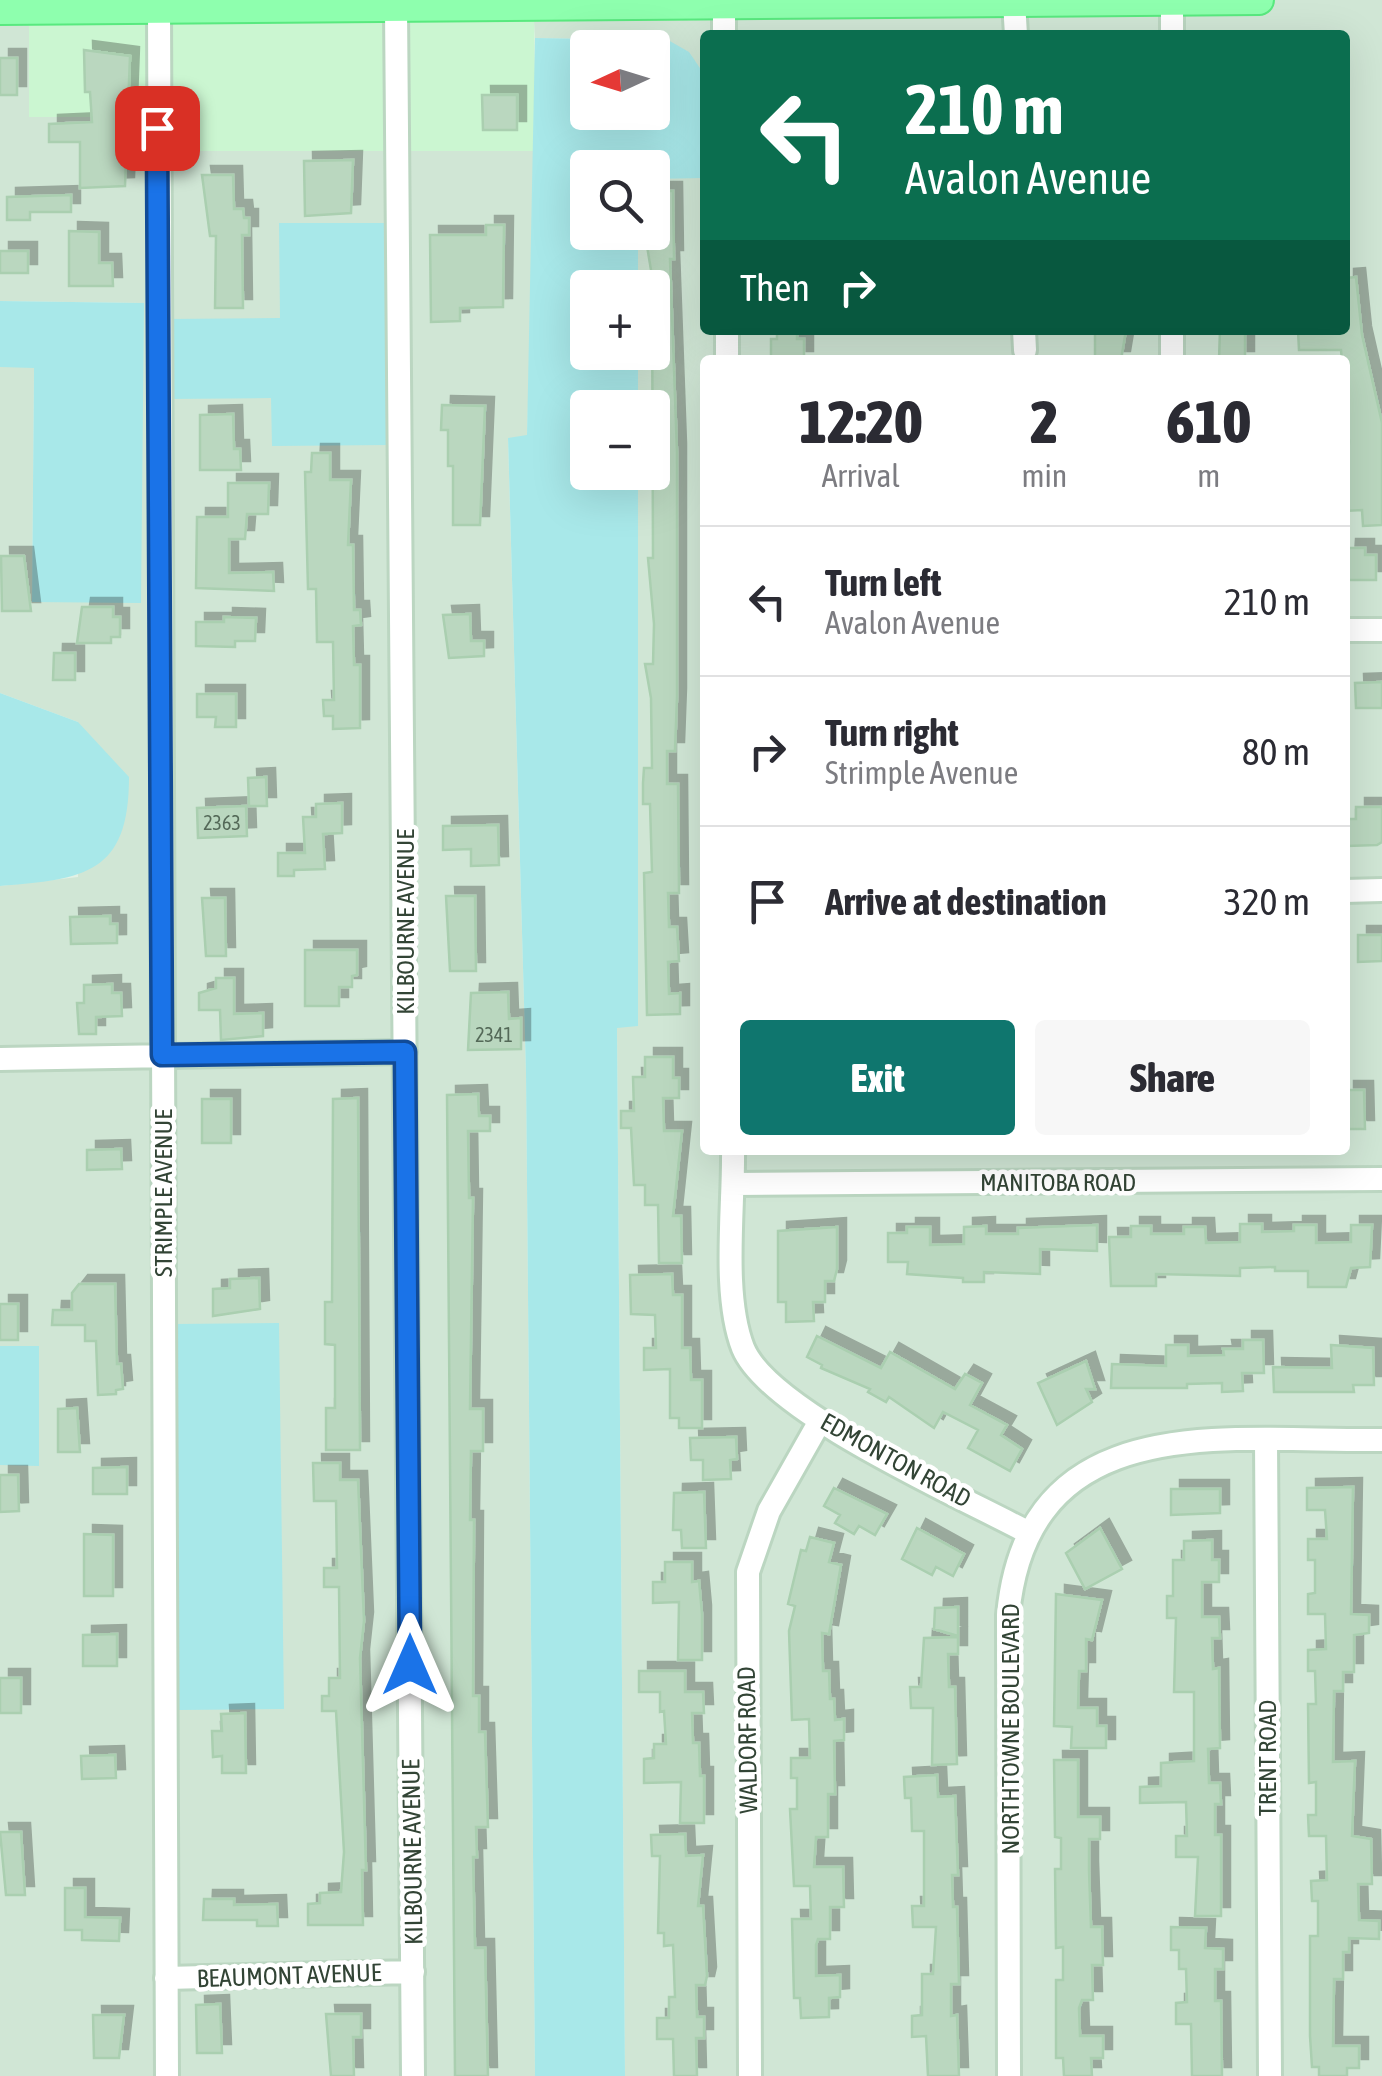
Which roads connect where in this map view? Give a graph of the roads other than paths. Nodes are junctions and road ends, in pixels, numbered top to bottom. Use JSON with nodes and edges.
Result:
{"nodes":[{"id":1,"x":1259,"y":0,"type":"edge"},
{"id":2,"x":724,"y":1,"type":"edge"},
{"id":3,"x":1014,"y":2,"type":"junction"},
{"id":4,"x":1172,"y":2,"type":"edge"},
{"id":5,"x":333,"y":3,"type":"edge"},
{"id":6,"x":396,"y":8,"type":"junction"},
{"id":7,"x":0,"y":10,"type":"edge"},
{"id":8,"x":159,"y":10,"type":"junction"},
{"id":9,"x":724,"y":30,"type":"edge"},
{"id":10,"x":1016,"y":30,"type":"edge"},
{"id":11,"x":1172,"y":30,"type":"edge"},
{"id":12,"x":1350,"y":630,"type":"edge"},
{"id":13,"x":1382,"y":630,"type":"edge"},
{"id":14,"x":1350,"y":890,"type":"edge"},
{"id":15,"x":1382,"y":890,"type":"edge"},
{"id":16,"x":405,"y":1052,"type":"junction"},
{"id":17,"x":162,"y":1055,"type":"junction"},
{"id":18,"x":0,"y":1059,"type":"edge"},
{"id":19,"x":733,"y":1155,"type":"edge"},
{"id":20,"x":1382,"y":1179,"type":"edge"},
{"id":21,"x":734,"y":1184,"type":"junction"},
{"id":22,"x":820,"y":1421,"type":"junction"},
{"id":23,"x":1266,"y":1440,"type":"junction"},
{"id":24,"x":1382,"y":1440,"type":"edge"},
{"id":25,"x":1029,"y":1532,"type":"junction"},
{"id":26,"x":413,"y":1972,"type":"junction"},
{"id":27,"x":166,"y":1978,"type":"junction"},
{"id":28,"x":167,"y":2076,"type":"edge"},
{"id":29,"x":413,"y":2076,"type":"edge"},
{"id":30,"x":750,"y":2076,"type":"edge"},
{"id":31,"x":1009,"y":2076,"type":"edge"},
{"id":32,"x":1270,"y":2076,"type":"edge"}],
"edges":[{"from":1,"to":4,"type":"main road"},
{"from":2,"to":3,"type":"main road"},
{"from":2,"to":6,"type":"main road"},
{"from":2,"to":9,"type":"street"},
{"from":3,"to":4,"type":"main road"},
{"from":3,"to":10,"type":"street"},
{"from":4,"to":11,"type":"street"},
{"from":5,"to":6,"type":"main road"},
{"from":5,"to":8,"type":"main road"},
{"from":6,"to":16,"type":"street","name":"KILBOURNE AVENUE"},
{"from":7,"to":8,"type":"main road"},
{"from":8,"to":17,"type":"street","name":"STRIMPLE AVENUE"},
{"from":12,"to":13,"type":"street"},
{"from":14,"to":15,"type":"street"},
{"from":16,"to":17,"type":"street"},
{"from":16,"to":26,"type":"street","name":"KILBOURNE AVENUE"},
{"from":17,"to":18,"type":"street"},
{"from":17,"to":27,"type":"street","name":"STRIMPLE AVENUE"},
{"from":19,"to":21,"type":"street","name":"EDMONTON ROAD"},
{"from":20,"to":21,"type":"street","name":"MANITOBA ROAD"},
{"from":21,"to":22,"type":"street","name":"EDMONTON ROAD"},
{"from":22,"to":25,"type":"street","name":"EDMONTON ROAD"},
{"from":22,"to":30,"type":"street","name":"WALDORF ROAD"},
{"from":23,"to":24,"type":"street","name":"NORTHTOWNE BOULEVARD"},
{"from":23,"to":25,"type":"street","name":"NORTHTOWNE BOULEVARD"},
{"from":23,"to":32,"type":"street","name":"TRENT ROAD"},
{"from":25,"to":31,"type":"street","name":"NORTHTOWNE BOULEVARD"},
{"from":26,"to":27,"type":"street","name":"BEAUMONT AVENUE"},
{"from":26,"to":29,"type":"street","name":"KILBOURNE AVENUE"},
{"from":27,"to":28,"type":"street","name":"STRIMPLE AVENUE"}]}
